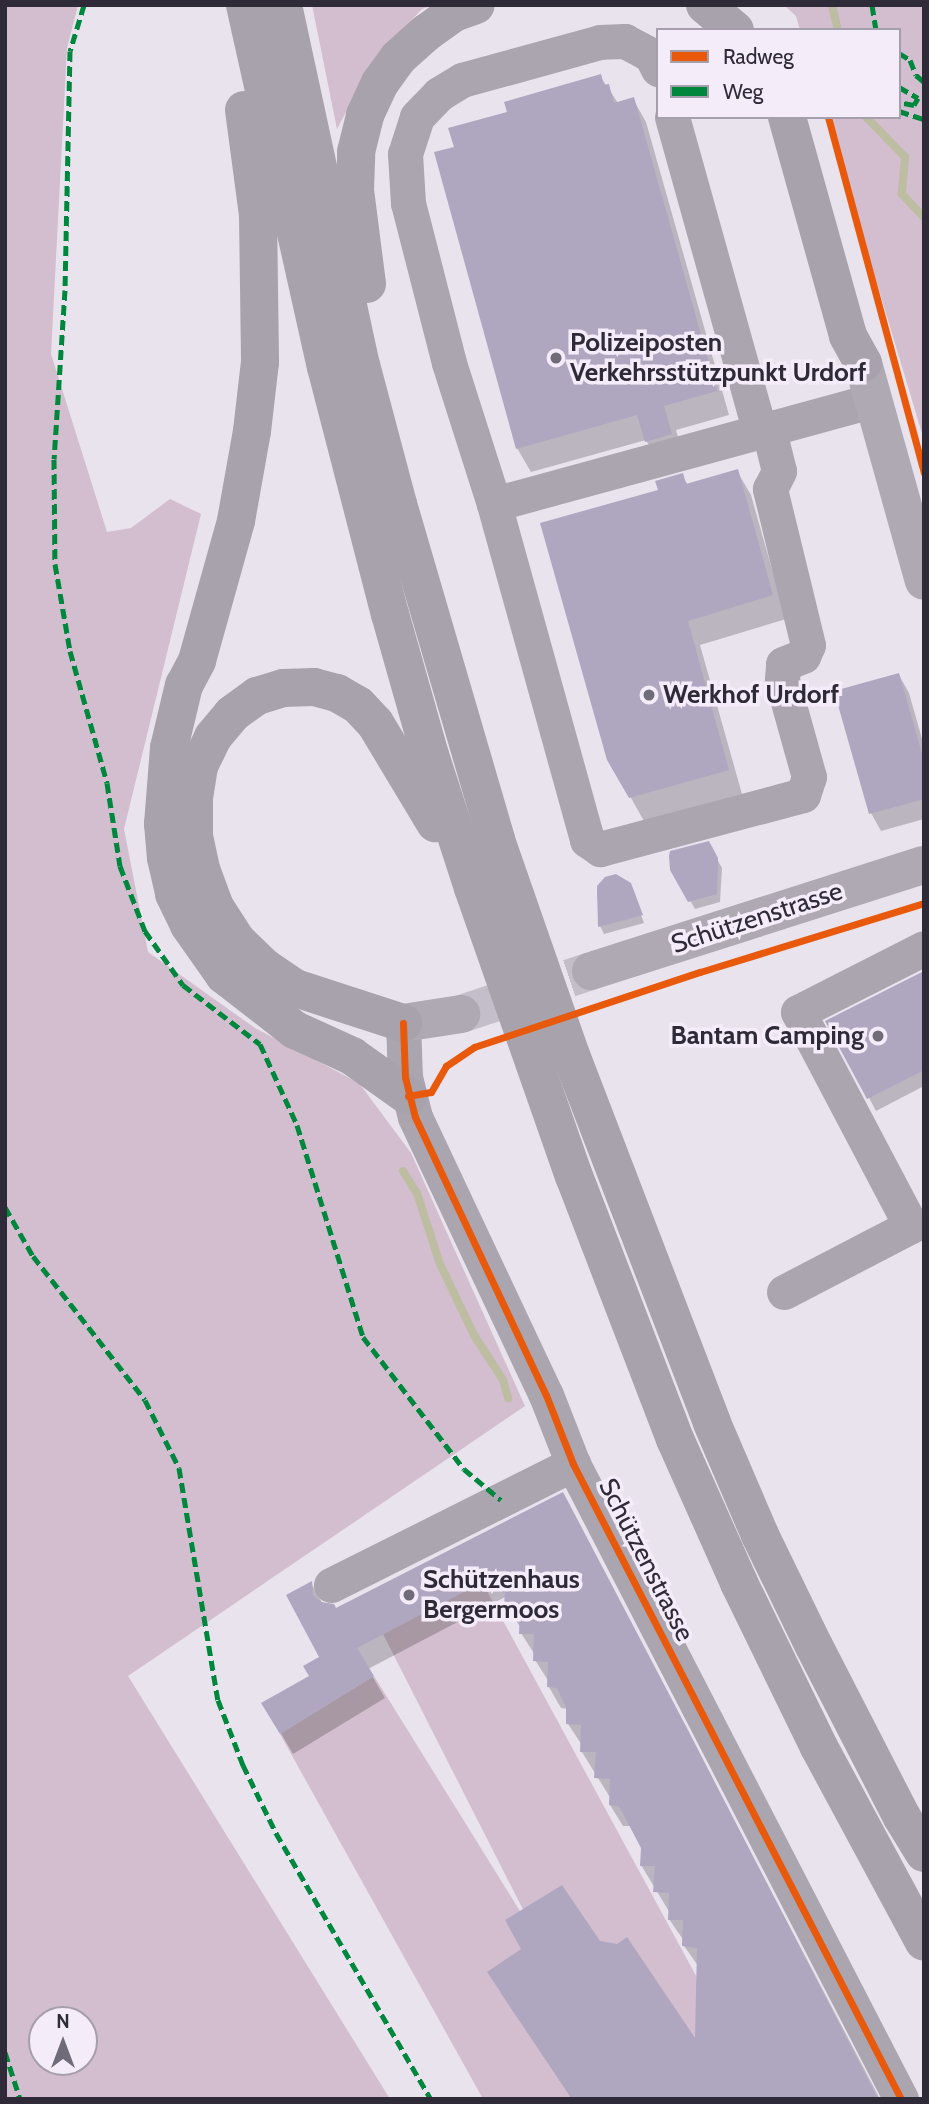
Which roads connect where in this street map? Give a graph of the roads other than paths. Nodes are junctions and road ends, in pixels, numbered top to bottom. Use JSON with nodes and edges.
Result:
{"nodes":[{"id":1,"x":223,"y":5,"type":"edge"},
{"id":2,"x":245,"y":5,"type":"edge"},
{"id":3,"x":283,"y":5,"type":"edge"},
{"id":4,"x":476,"y":5,"type":"edge"},
{"id":5,"x":705,"y":5,"type":"edge"},
{"id":6,"x":736,"y":5,"type":"edge"},
{"id":7,"x":733,"y":28,"type":"edge"},
{"id":8,"x":760,"y":28,"type":"edge"},
{"id":9,"x":656,"y":65,"type":"edge"},
{"id":10,"x":673,"y":119,"type":"edge"},
{"id":11,"x":788,"y":119,"type":"edge"},
{"id":12,"x":803,"y":119,"type":"edge"},
{"id":13,"x":863,"y":363,"type":"junction"},
{"id":14,"x":873,"y":400,"type":"junction"},
{"id":15,"x":764,"y":428,"type":"junction"},
{"id":16,"x":398,"y":504,"type":"junction"},
{"id":17,"x":494,"y":504,"type":"junction"},
{"id":18,"x":924,"y":581,"type":"edge"},
{"id":19,"x":924,"y":865,"type":"edge"},
{"id":20,"x":473,"y":888,"type":"junction"},
{"id":21,"x":924,"y":948,"type":"edge"},
{"id":22,"x":591,"y":971,"type":"tunnel mouth"},
{"id":23,"x":264,"y":1007,"type":"junction"},
{"id":24,"x":461,"y":1014,"type":"tunnel mouth"},
{"id":25,"x":403,"y":1023,"type":"junction"},
{"id":26,"x":408,"y":1096,"type":"junction"},
{"id":27,"x":918,"y":1223,"type":"edge"},
{"id":28,"x":784,"y":1293,"type":"dead end"},
{"id":29,"x":573,"y":1464,"type":"junction"},
{"id":30,"x":331,"y":1585,"type":"dead end"},
{"id":31,"x":924,"y":1853,"type":"edge"},
{"id":32,"x":924,"y":1942,"type":"edge"},
{"id":33,"x":901,"y":2099,"type":"edge"}],
"edges":[{"from":1,"to":23,"type":"highway"},
{"from":2,"to":20,"type":"highway"},
{"from":3,"to":16,"type":"highway"},
{"from":4,"to":16,"type":"highway"},
{"from":5,"to":7,"type":"highway"},
{"from":6,"to":8,"type":"highway"},
{"from":9,"to":17,"type":"street"},
{"from":10,"to":15,"type":"street"},
{"from":11,"to":13,"type":"highway"},
{"from":12,"to":13,"type":"highway"},
{"from":13,"to":14,"type":"main road"},
{"from":14,"to":15,"type":"street"},
{"from":14,"to":18,"type":"main road"},
{"from":15,"to":17,"type":"street"},
{"from":15,"to":17,"type":"street"},
{"from":16,"to":31,"type":"highway"},
{"from":19,"to":22,"type":"main road","name":"Schützenstrasse"},
{"from":20,"to":25,"type":"highway"},
{"from":20,"to":32,"type":"highway"},
{"from":21,"to":27,"type":"street"},
{"from":23,"to":25,"type":"highway"},
{"from":23,"to":26,"type":"highway"},
{"from":24,"to":25,"type":"main road"},
{"from":25,"to":26,"type":"street","name":"Schützenstrasse"},
{"from":26,"to":29,"type":"street","name":"Schützenstrasse"},
{"from":27,"to":28,"type":"street"},
{"from":29,"to":30,"type":"street"},
{"from":29,"to":33,"type":"street","name":"Schützenstrasse"}]}
